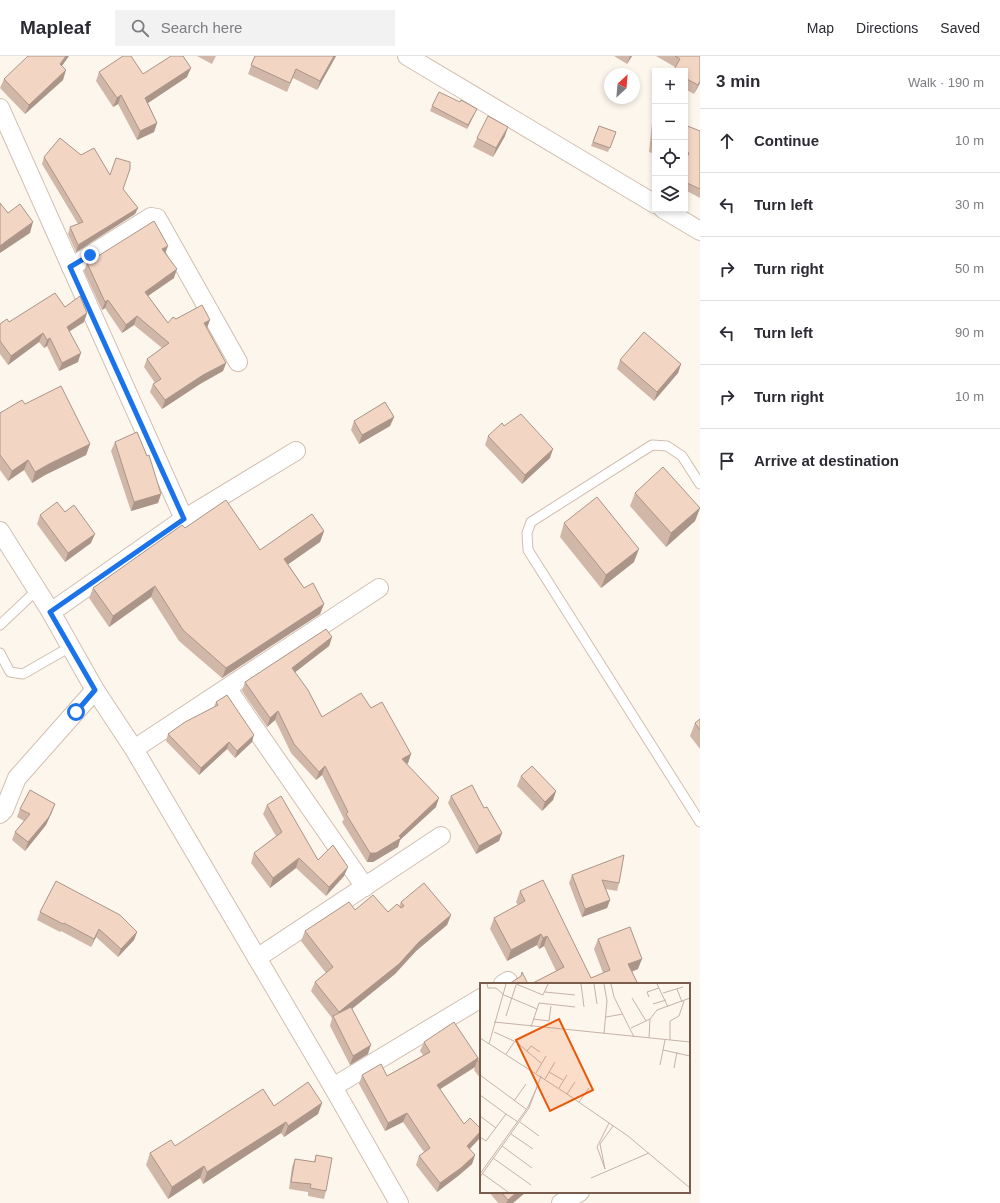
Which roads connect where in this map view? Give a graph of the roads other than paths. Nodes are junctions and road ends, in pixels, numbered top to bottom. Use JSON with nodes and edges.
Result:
{"nodes":[{"id":1,"x":407,"y":56,"type":"edge"},
{"id":2,"x":0,"y":108,"type":"edge"},
{"id":3,"x":652,"y":202,"type":"edge"},
{"id":4,"x":668,"y":212,"type":"edge"},
{"id":5,"x":700,"y":231,"type":"edge"},
{"id":6,"x":70,"y":267,"type":"junction"},
{"id":7,"x":238,"y":362,"type":"dead end"},
{"id":8,"x":296,"y":451,"type":"dead end"},
{"id":9,"x":700,"y":484,"type":"edge"},
{"id":10,"x":184,"y":519,"type":"junction"},
{"id":11,"x":0,"y":531,"type":"edge"},
{"id":12,"x":379,"y":588,"type":"dead end"},
{"id":13,"x":37,"y":590,"type":"junction"},
{"id":14,"x":50,"y":612,"type":"junction"},
{"id":15,"x":0,"y":625,"type":"edge"},
{"id":16,"x":70,"y":647,"type":"junction"},
{"id":17,"x":0,"y":653,"type":"edge"},
{"id":18,"x":226,"y":688,"type":"junction"},
{"id":19,"x":95,"y":690,"type":"junction"},
{"id":20,"x":134,"y":749,"type":"junction"},
{"id":21,"x":17,"y":778,"type":"junction"},
{"id":22,"x":0,"y":786,"type":"edge"},
{"id":23,"x":0,"y":814,"type":"edge"},
{"id":24,"x":700,"y":822,"type":"edge"},
{"id":25,"x":442,"y":836,"type":"dead end"},
{"id":26,"x":365,"y":887,"type":"junction"},
{"id":27,"x":257,"y":958,"type":"junction"},
{"id":28,"x":480,"y":999,"type":"edge"},
{"id":29,"x":333,"y":1087,"type":"junction"},
{"id":30,"x":578,"y":1193,"type":"edge"},
{"id":31,"x":399,"y":1203,"type":"edge"},
{"id":32,"x":560,"y":1203,"type":"edge"}],
"edges":[{"from":1,"to":3,"type":"street"},
{"from":2,"to":6,"type":"street"},
{"from":4,"to":5,"type":"street"},
{"from":6,"to":7,"type":"street"},
{"from":6,"to":10,"type":"street"},
{"from":8,"to":10,"type":"street"},
{"from":9,"to":24,"type":"lane"},
{"from":10,"to":14,"type":"street"},
{"from":11,"to":13,"type":"street"},
{"from":12,"to":18,"type":"street"},
{"from":13,"to":14,"type":"street"},
{"from":13,"to":15,"type":"lane"},
{"from":14,"to":16,"type":"street"},
{"from":16,"to":17,"type":"lane"},
{"from":16,"to":19,"type":"street"},
{"from":18,"to":20,"type":"street"},
{"from":18,"to":26,"type":"street"},
{"from":19,"to":20,"type":"street"},
{"from":19,"to":21,"type":"street"},
{"from":20,"to":27,"type":"street"},
{"from":21,"to":22,"type":"street"},
{"from":21,"to":23,"type":"street"},
{"from":25,"to":26,"type":"street"},
{"from":26,"to":27,"type":"street"},
{"from":27,"to":29,"type":"street"},
{"from":28,"to":29,"type":"street"},
{"from":29,"to":31,"type":"street"},
{"from":30,"to":32,"type":"street"}]}
